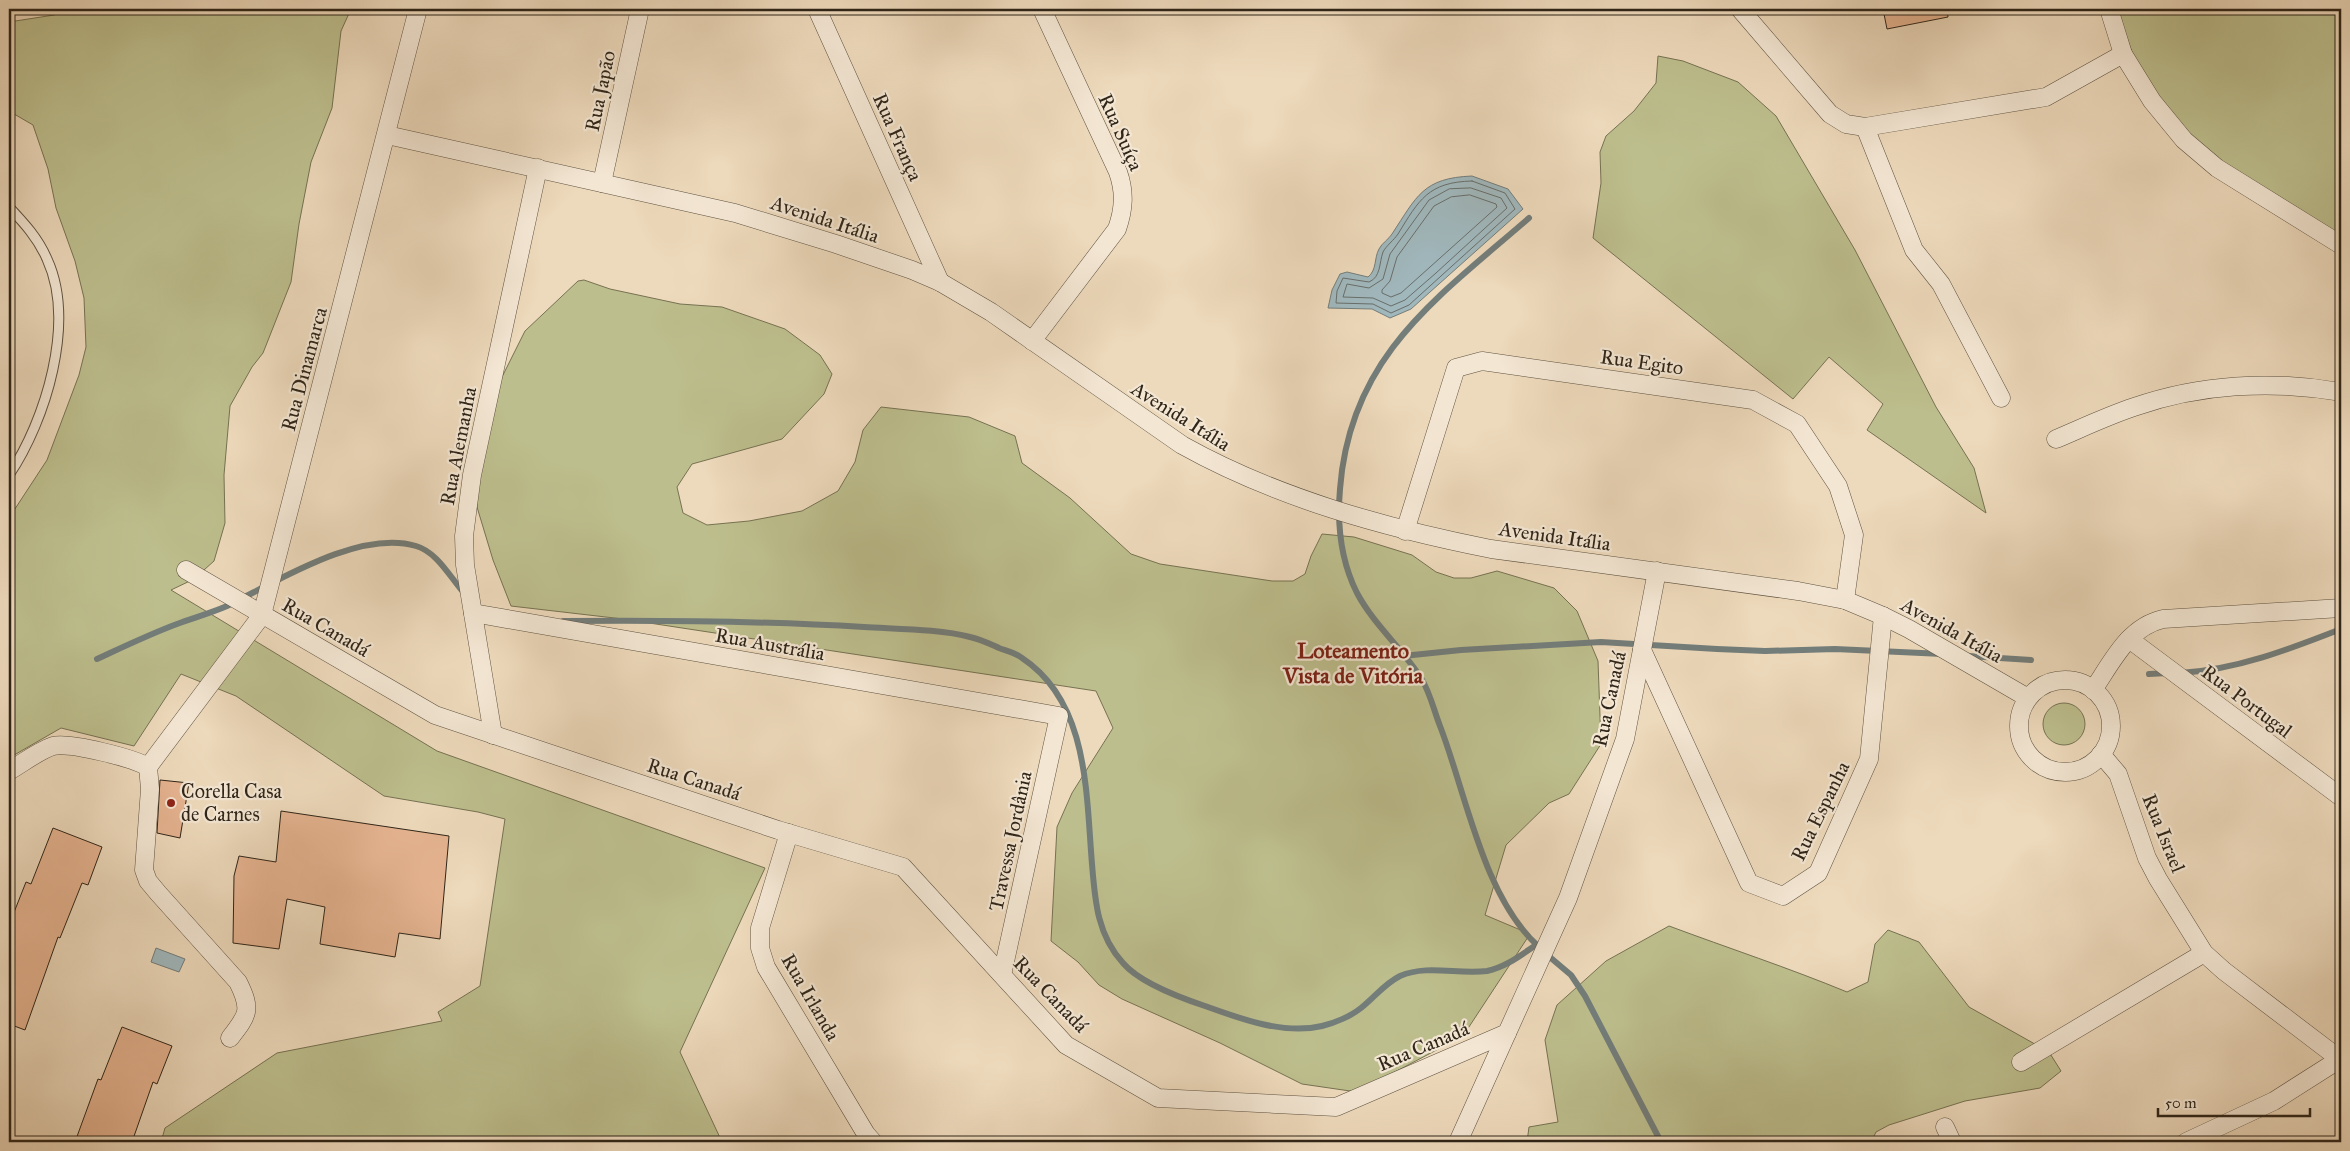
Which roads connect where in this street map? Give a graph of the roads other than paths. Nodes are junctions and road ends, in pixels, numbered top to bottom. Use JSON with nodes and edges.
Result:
{"nodes":[{"id":1,"x":418,"y":9,"type":"edge"},
{"id":2,"x":640,"y":9,"type":"edge"},
{"id":3,"x":816,"y":9,"type":"edge"},
{"id":4,"x":1042,"y":9,"type":"edge"},
{"id":5,"x":1740,"y":9,"type":"edge"},
{"id":6,"x":2109,"y":9,"type":"edge"},
{"id":7,"x":2123,"y":54,"type":"junction"},
{"id":8,"x":1865,"y":127,"type":"junction"},
{"id":9,"x":387,"y":135,"type":"junction"},
{"id":10,"x":538,"y":168,"type":"junction"},
{"id":11,"x":602,"y":183,"type":"junction"},
{"id":12,"x":9,"y":207,"type":"edge"},
{"id":13,"x":2341,"y":245,"type":"edge"},
{"id":14,"x":940,"y":282,"type":"junction"},
{"id":15,"x":1032,"y":341,"type":"junction"},
{"id":16,"x":2341,"y":392,"type":"edge"},
{"id":17,"x":2002,"y":398,"type":"dead end"},
{"id":18,"x":2056,"y":439,"type":"dead end"},
{"id":19,"x":9,"y":475,"type":"edge"},
{"id":20,"x":1405,"y":531,"type":"junction"},
{"id":21,"x":186,"y":570,"type":"dead end"},
{"id":22,"x":1656,"y":571,"type":"junction"},
{"id":23,"x":1845,"y":600,"type":"junction"},
{"id":24,"x":2341,"y":608,"type":"edge"},
{"id":25,"x":473,"y":613,"type":"junction"},
{"id":26,"x":262,"y":615,"type":"junction"},
{"id":27,"x":1883,"y":616,"type":"junction"},
{"id":28,"x":2128,"y":639,"type":"junction"},
{"id":29,"x":1642,"y":650,"type":"junction"},
{"id":30,"x":2093,"y":690,"type":"junction"},
{"id":31,"x":2028,"y":698,"type":"junction"},
{"id":32,"x":1059,"y":716,"type":"joint"},
{"id":33,"x":494,"y":735,"type":"junction"},
{"id":34,"x":2101,"y":754,"type":"junction"},
{"id":35,"x":148,"y":767,"type":"junction"},
{"id":36,"x":9,"y":771,"type":"edge"},
{"id":37,"x":2341,"y":797,"type":"edge"},
{"id":38,"x":788,"y":833,"type":"junction"},
{"id":39,"x":2204,"y":952,"type":"junction"},
{"id":40,"x":1002,"y":975,"type":"junction"},
{"id":41,"x":1507,"y":1033,"type":"junction"},
{"id":42,"x":230,"y":1038,"type":"dead end"},
{"id":43,"x":2340,"y":1060,"type":"edge"},
{"id":44,"x":2021,"y":1062,"type":"dead end"},
{"id":45,"x":2193,"y":1141,"type":"edge"},
{"id":46,"x":874,"y":1142,"type":"edge"},
{"id":47,"x":1458,"y":1142,"type":"edge"}],
"edges":[{"from":1,"to":9,"type":"street","name":"Rua Dinamarca"},
{"from":2,"to":11,"type":"street","name":"Rua Japão"},
{"from":3,"to":14,"type":"street","name":"Rua França"},
{"from":4,"to":15,"type":"street","name":"Rua Suíça"},
{"from":5,"to":8,"type":"street"},
{"from":6,"to":7,"type":"street"},
{"from":7,"to":8,"type":"street"},
{"from":7,"to":13,"type":"street"},
{"from":8,"to":17,"type":"street"},
{"from":9,"to":10,"type":"street","name":"Avenida Itália"},
{"from":9,"to":26,"type":"street","name":"Rua Dinamarca"},
{"from":10,"to":11,"type":"street","name":"Avenida Itália"},
{"from":10,"to":25,"type":"street","name":"Rua Alemanha"},
{"from":11,"to":14,"type":"street","name":"Avenida Itália"},
{"from":12,"to":19,"type":"lane"},
{"from":14,"to":15,"type":"street","name":"Avenida Itália"},
{"from":15,"to":20,"type":"street","name":"Avenida Itália"},
{"from":16,"to":18,"type":"street"},
{"from":20,"to":22,"type":"street","name":"Avenida Itália"},
{"from":20,"to":23,"type":"street","name":"Rua Egito"},
{"from":21,"to":26,"type":"street","name":"Rua Canadá"},
{"from":22,"to":23,"type":"street","name":"Avenida Itália"},
{"from":22,"to":29,"type":"street","name":"Rua Canadá"},
{"from":23,"to":27,"type":"street","name":"Avenida Itália"},
{"from":24,"to":28,"type":"street"},
{"from":25,"to":32,"type":"street","name":"Rua Austrália"},
{"from":25,"to":33,"type":"street","name":"Rua Alemanha"},
{"from":26,"to":33,"type":"street","name":"Rua Canadá"},
{"from":26,"to":35,"type":"street"},
{"from":27,"to":29,"type":"street","name":"Rua Espanha"},
{"from":27,"to":31,"type":"street","name":"Avenida Itália"},
{"from":28,"to":30,"type":"street"},
{"from":28,"to":37,"type":"street","name":"Rua Portugal"},
{"from":29,"to":41,"type":"street","name":"Rua Canadá"},
{"from":30,"to":31,"type":"street"},
{"from":30,"to":34,"type":"street"},
{"from":31,"to":34,"type":"street"},
{"from":32,"to":40,"type":"street","name":"Travessa Jordânia"},
{"from":33,"to":38,"type":"street","name":"Rua Canadá"},
{"from":34,"to":39,"type":"street","name":"Rua Israel"},
{"from":35,"to":36,"type":"street"},
{"from":35,"to":42,"type":"street"},
{"from":38,"to":40,"type":"street","name":"Rua Canadá"},
{"from":38,"to":46,"type":"street","name":"Rua Irlanda"},
{"from":39,"to":43,"type":"street","name":"Rua Israel"},
{"from":39,"to":44,"type":"street"},
{"from":40,"to":41,"type":"street","name":"Rua Canadá"},
{"from":41,"to":47,"type":"street"},
{"from":43,"to":45,"type":"street"}]}
